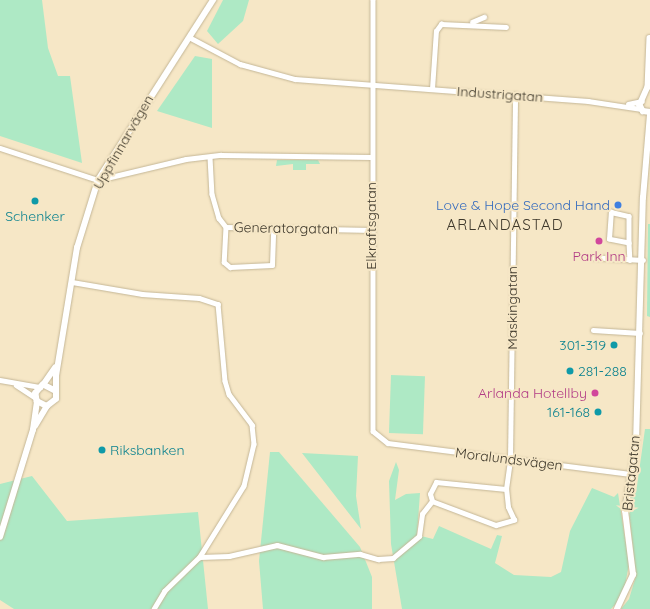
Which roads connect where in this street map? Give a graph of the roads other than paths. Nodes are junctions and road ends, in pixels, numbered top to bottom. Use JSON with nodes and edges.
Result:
{"nodes":[{"id":1,"x":213,"y":0,"type":"edge"},
{"id":2,"x":373,"y":0,"type":"edge"},
{"id":3,"x":484,"y":17,"type":"dead end"},
{"id":4,"x":470,"y":23,"type":"junction"},
{"id":5,"x":506,"y":27,"type":"dead end"},
{"id":6,"x":189,"y":37,"type":"junction"},
{"id":7,"x":650,"y":38,"type":"edge"},
{"id":8,"x":373,"y":84,"type":"junction"},
{"id":9,"x":432,"y":89,"type":"junction"},
{"id":10,"x":649,"y":89,"type":"edge"},
{"id":11,"x":515,"y":95,"type":"junction"},
{"id":12,"x":645,"y":99,"type":"edge"},
{"id":13,"x":628,"y":104,"type":"junction"},
{"id":14,"x":642,"y":110,"type":"junction"},
{"id":15,"x":650,"y":114,"type":"edge"},
{"id":16,"x":647,"y":129,"type":"junction"},
{"id":17,"x":0,"y":148,"type":"edge"},
{"id":18,"x":210,"y":156,"type":"junction"},
{"id":19,"x":371,"y":157,"type":"junction"},
{"id":20,"x":98,"y":180,"type":"junction"},
{"id":21,"x":226,"y":227,"type":"junction"},
{"id":22,"x":273,"y":229,"type":"junction"},
{"id":23,"x":372,"y":230,"type":"junction"},
{"id":24,"x":630,"y":243,"type":"junction"},
{"id":25,"x":588,"y":257,"type":"dead end"},
{"id":26,"x":630,"y":260,"type":"junction"},
{"id":27,"x":643,"y":260,"type":"junction"},
{"id":28,"x":72,"y":282,"type":"junction"},
{"id":29,"x":593,"y":330,"type":"dead end"},
{"id":30,"x":640,"y":333,"type":"junction"},
{"id":31,"x":62,"y":347,"type":"junction"},
{"id":32,"x":0,"y":380,"type":"edge"},
{"id":33,"x":15,"y":384,"type":"junction"},
{"id":34,"x":41,"y":386,"type":"junction"},
{"id":35,"x":55,"y":390,"type":"junction"},
{"id":36,"x":36,"y":399,"type":"junction"},
{"id":37,"x":47,"y":406,"type":"junction"},
{"id":38,"x":33,"y":430,"type":"junction"},
{"id":39,"x":388,"y":443,"type":"joint"},
{"id":40,"x":510,"y":459,"type":"junction"},
{"id":41,"x":630,"y":474,"type":"junction"},
{"id":42,"x":506,"y":489,"type":"junction"},
{"id":43,"x":432,"y":501,"type":"junction"},
{"id":44,"x":0,"y":537,"type":"edge"},
{"id":45,"x":200,"y":558,"type":"junction"},
{"id":46,"x":154,"y":609,"type":"edge"},
{"id":47,"x":617,"y":609,"type":"edge"}],
"edges":[{"from":1,"to":6,"type":"street","name":"Uppfinnarvägen"},
{"from":2,"to":8,"type":"street","name":"Elkraftsgatan"},
{"from":3,"to":4,"type":"street"},
{"from":4,"to":5,"type":"street"},
{"from":4,"to":9,"type":"street"},
{"from":6,"to":8,"type":"street","name":"Industrigatan"},
{"from":6,"to":20,"type":"street","name":"Uppfinnarvägen"},
{"from":7,"to":10,"type":"street","name":"Bristagatan"},
{"from":8,"to":9,"type":"street","name":"Industrigatan"},
{"from":8,"to":19,"type":"street","name":"Elkraftsgatan"},
{"from":9,"to":11,"type":"street","name":"Industrigatan"},
{"from":10,"to":12,"type":"street","name":"Bristagatan"},
{"from":11,"to":13,"type":"street","name":"Industrigatan"},
{"from":11,"to":40,"type":"street","name":"Maskingatan"},
{"from":12,"to":13,"type":"street","name":"Industrigatan"},
{"from":12,"to":14,"type":"street","name":"Bristagatan"},
{"from":13,"to":14,"type":"street","name":"Industrigatan"},
{"from":14,"to":15,"type":"street","name":"Bristagatan"},
{"from":14,"to":16,"type":"street","name":"Bristagatan"},
{"from":15,"to":16,"type":"street","name":"Bristagatan"},
{"from":16,"to":27,"type":"street","name":"Bristagatan"},
{"from":17,"to":20,"type":"street"},
{"from":18,"to":19,"type":"street"},
{"from":18,"to":20,"type":"street"},
{"from":18,"to":21,"type":"street","name":"Generatorgatan"},
{"from":19,"to":23,"type":"street","name":"Elkraftsgatan"},
{"from":20,"to":28,"type":"street","name":"Uppfinnarvägen"},
{"from":21,"to":22,"type":"street","name":"Generatorgatan"},
{"from":21,"to":22,"type":"street"},
{"from":22,"to":23,"type":"street","name":"Generatorgatan"},
{"from":23,"to":39,"type":"street","name":"Elkraftsgatan"},
{"from":24,"to":24,"type":"street"},
{"from":24,"to":26,"type":"street"},
{"from":25,"to":26,"type":"street"},
{"from":26,"to":27,"type":"street"},
{"from":27,"to":30,"type":"street","name":"Bristagatan"},
{"from":28,"to":31,"type":"street","name":"Uppfinnarvägen"},
{"from":28,"to":45,"type":"street"},
{"from":29,"to":30,"type":"street"},
{"from":30,"to":41,"type":"street","name":"Bristagatan"},
{"from":31,"to":34,"type":"street","name":"Uppfinnarvägen"},
{"from":31,"to":35,"type":"street","name":"Uppfinnarvägen"},
{"from":32,"to":33,"type":"street"},
{"from":33,"to":34,"type":"street"},
{"from":33,"to":36,"type":"street"},
{"from":34,"to":35,"type":"street"},
{"from":34,"to":36,"type":"street","name":"Uppfinnarvägen"},
{"from":35,"to":37,"type":"street","name":"Uppfinnarvägen"},
{"from":36,"to":37,"type":"street"},
{"from":36,"to":38,"type":"street"},
{"from":37,"to":38,"type":"street"},
{"from":38,"to":44,"type":"street"},
{"from":39,"to":40,"type":"street","name":"Moralundsvägen"},
{"from":40,"to":41,"type":"street","name":"Moralundsvägen"},
{"from":40,"to":42,"type":"street","name":"Maskingatan"},
{"from":41,"to":47,"type":"street","name":"Bristagatan"},
{"from":42,"to":43,"type":"street"},
{"from":42,"to":43,"type":"street","name":"Maskingatan"},
{"from":43,"to":45,"type":"street"},
{"from":45,"to":46,"type":"street"}]}
